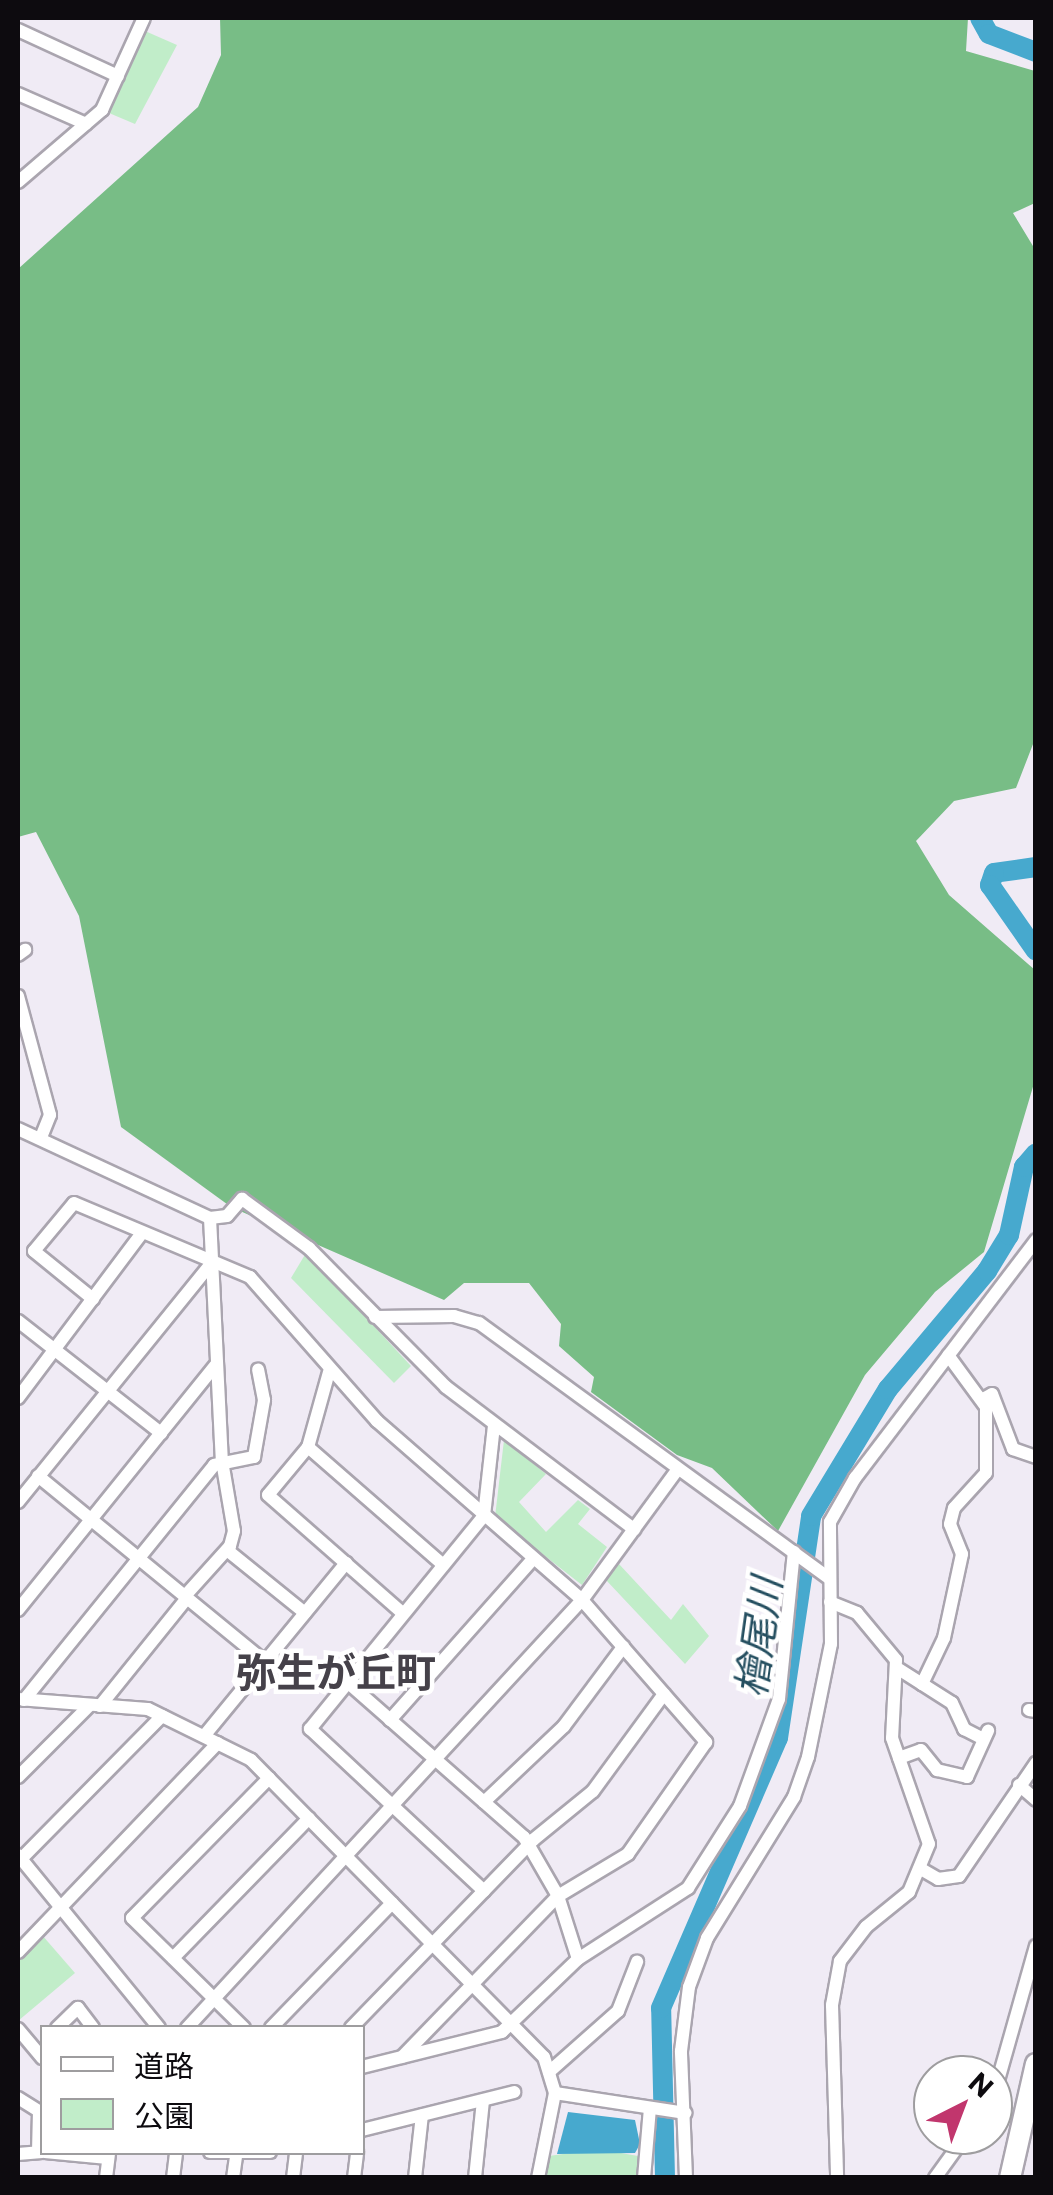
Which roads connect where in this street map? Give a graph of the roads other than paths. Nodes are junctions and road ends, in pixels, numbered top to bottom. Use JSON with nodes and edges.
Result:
{"nodes":[{"id":1,"x":140,"y":19,"type":"edge"},
{"id":2,"x":18,"y":30,"type":"edge"},
{"id":3,"x":118,"y":76,"type":"junction"},
{"id":4,"x":18,"y":94,"type":"edge"},
{"id":5,"x":86,"y":124,"type":"junction"},
{"id":6,"x":18,"y":159,"type":"edge"},
{"id":7,"x":35,"y":167,"type":"junction"},
{"id":8,"x":18,"y":182,"type":"edge"},
{"id":9,"x":18,"y":996,"type":"edge"},
{"id":10,"x":24,"y":1058,"type":"edge"},
{"id":11,"x":18,"y":1129,"type":"edge"},
{"id":12,"x":42,"y":1135,"type":"junction"},
{"id":13,"x":210,"y":1218,"type":"junction"},
{"id":14,"x":141,"y":1234,"type":"junction"},
{"id":15,"x":1036,"y":1240,"type":"edge"},
{"id":16,"x":210,"y":1264,"type":"junction"},
{"id":17,"x":93,"y":1299,"type":"junction"},
{"id":18,"x":375,"y":1317,"type":"junction"},
{"id":19,"x":18,"y":1321,"type":"edge"},
{"id":20,"x":55,"y":1350,"type":"junction"},
{"id":21,"x":948,"y":1355,"type":"junction"},
{"id":22,"x":217,"y":1362,"type":"junction"},
{"id":23,"x":328,"y":1372,"type":"junction"},
{"id":24,"x":263,"y":1376,"type":"dead end"},
{"id":25,"x":107,"y":1391,"type":"junction"},
{"id":26,"x":18,"y":1398,"type":"edge"},
{"id":27,"x":983,"y":1399,"type":"junction"},
{"id":28,"x":494,"y":1425,"type":"junction"},
{"id":29,"x":160,"y":1433,"type":"junction"},
{"id":30,"x":308,"y":1447,"type":"junction"},
{"id":31,"x":1036,"y":1457,"type":"edge"},
{"id":32,"x":222,"y":1461,"type":"junction"},
{"id":33,"x":678,"y":1469,"type":"junction"},
{"id":34,"x":38,"y":1476,"type":"junction"},
{"id":35,"x":18,"y":1502,"type":"edge"},
{"id":36,"x":484,"y":1516,"type":"junction"},
{"id":37,"x":91,"y":1519,"type":"junction"},
{"id":38,"x":634,"y":1529,"type":"junction"},
{"id":39,"x":227,"y":1550,"type":"junction"},
{"id":40,"x":794,"y":1552,"type":"junction"},
{"id":41,"x":138,"y":1558,"type":"junction"},
{"id":42,"x":533,"y":1558,"type":"junction"},
{"id":43,"x":346,"y":1564,"type":"junction"},
{"id":44,"x":442,"y":1564,"type":"junction"},
{"id":45,"x":830,"y":1578,"type":"junction"},
{"id":46,"x":186,"y":1597,"type":"junction"},
{"id":47,"x":582,"y":1600,"type":"junction"},
{"id":48,"x":830,"y":1602,"type":"junction"},
{"id":49,"x":18,"y":1610,"type":"edge"},
{"id":50,"x":401,"y":1612,"type":"junction"},
{"id":51,"x":305,"y":1613,"type":"junction"},
{"id":52,"x":623,"y":1647,"type":"junction"},
{"id":53,"x":265,"y":1662,"type":"junction"},
{"id":54,"x":897,"y":1668,"type":"junction"},
{"id":55,"x":345,"y":1680,"type":"junction"},
{"id":56,"x":922,"y":1684,"type":"junction"},
{"id":57,"x":664,"y":1694,"type":"junction"},
{"id":58,"x":21,"y":1700,"type":"edge"},
{"id":59,"x":95,"y":1705,"type":"junction"},
{"id":60,"x":162,"y":1716,"type":"junction"},
{"id":61,"x":390,"y":1720,"type":"junction"},
{"id":62,"x":204,"y":1736,"type":"junction"},
{"id":63,"x":218,"y":1743,"type":"junction"},
{"id":64,"x":898,"y":1758,"type":"junction"},
{"id":65,"x":438,"y":1762,"type":"junction"},
{"id":66,"x":1036,"y":1763,"type":"edge"},
{"id":67,"x":18,"y":1777,"type":"edge"},
{"id":68,"x":269,"y":1778,"type":"junction"},
{"id":69,"x":1019,"y":1785,"type":"junction"},
{"id":70,"x":1036,"y":1800,"type":"edge"},
{"id":71,"x":484,"y":1802,"type":"junction"},
{"id":72,"x":395,"y":1808,"type":"junction"},
{"id":73,"x":309,"y":1818,"type":"junction"},
{"id":74,"x":529,"y":1845,"type":"junction"},
{"id":75,"x":20,"y":1857,"type":"edge"},
{"id":76,"x":349,"y":1860,"type":"junction"},
{"id":77,"x":921,"y":1869,"type":"junction"},
{"id":78,"x":484,"y":1891,"type":"junction"},
{"id":79,"x":558,"y":1896,"type":"junction"},
{"id":80,"x":392,"y":1902,"type":"junction"},
{"id":81,"x":62,"y":1905,"type":"junction"},
{"id":82,"x":432,"y":1944,"type":"junction"},
{"id":83,"x":1036,"y":1946,"type":"edge"},
{"id":84,"x":18,"y":1952,"type":"edge"},
{"id":85,"x":173,"y":1958,"type":"junction"},
{"id":86,"x":578,"y":1959,"type":"junction"},
{"id":87,"x":636,"y":1962,"type":"dead end"},
{"id":88,"x":472,"y":1984,"type":"junction"},
{"id":89,"x":215,"y":1999,"type":"junction"},
{"id":90,"x":512,"y":2024,"type":"junction"},
{"id":91,"x":60,"y":2025,"type":"edge"},
{"id":92,"x":90,"y":2025,"type":"edge"},
{"id":93,"x":157,"y":2025,"type":"edge"},
{"id":94,"x":190,"y":2025,"type":"edge"},
{"id":95,"x":241,"y":2025,"type":"edge"},
{"id":96,"x":275,"y":2025,"type":"edge"},
{"id":97,"x":354,"y":2025,"type":"edge"},
{"id":98,"x":18,"y":2029,"type":"edge"},
{"id":99,"x":40,"y":2049,"type":"edge"},
{"id":100,"x":1005,"y":2055,"type":"edge"},
{"id":101,"x":402,"y":2057,"type":"junction"},
{"id":102,"x":1036,"y":2064,"type":"edge"},
{"id":103,"x":365,"y":2067,"type":"edge"},
{"id":104,"x":549,"y":2072,"type":"junction"},
{"id":105,"x":514,"y":2092,"type":"dead end"},
{"id":106,"x":554,"y":2093,"type":"junction"},
{"id":107,"x":18,"y":2098,"type":"edge"},
{"id":108,"x":484,"y":2100,"type":"junction"},
{"id":109,"x":651,"y":2108,"type":"junction"},
{"id":110,"x":681,"y":2112,"type":"junction"},
{"id":111,"x":422,"y":2116,"type":"junction"},
{"id":112,"x":40,"y":2124,"type":"edge"},
{"id":113,"x":365,"y":2129,"type":"edge"},
{"id":114,"x":109,"y":2155,"type":"edge"},
{"id":115,"x":230,"y":2155,"type":"edge"},
{"id":116,"x":244,"y":2155,"type":"edge"},
{"id":117,"x":952,"y":2155,"type":"edge"},
{"id":118,"x":236,"y":2156,"type":"junction"},
{"id":119,"x":106,"y":2178,"type":"edge"},
{"id":120,"x":234,"y":2178,"type":"edge"},
{"id":121,"x":415,"y":2178,"type":"edge"},
{"id":122,"x":476,"y":2178,"type":"edge"},
{"id":123,"x":538,"y":2178,"type":"edge"},
{"id":124,"x":644,"y":2178,"type":"edge"},
{"id":125,"x":686,"y":2178,"type":"edge"},
{"id":126,"x":837,"y":2178,"type":"edge"},
{"id":127,"x":935,"y":2178,"type":"edge"},
{"id":128,"x":1010,"y":2178,"type":"edge"}],
"edges":[{"from":1,"to":3,"type":"street"},
{"from":2,"to":3,"type":"street"},
{"from":3,"to":5,"type":"street"},
{"from":4,"to":5,"type":"street"},
{"from":5,"to":7,"type":"street"},
{"from":6,"to":7,"type":"street"},
{"from":7,"to":8,"type":"street"},
{"from":9,"to":10,"type":"street"},
{"from":10,"to":12,"type":"street"},
{"from":11,"to":12,"type":"street"},
{"from":12,"to":13,"type":"street"},
{"from":13,"to":16,"type":"street"},
{"from":13,"to":18,"type":"street"},
{"from":14,"to":16,"type":"street"},
{"from":14,"to":17,"type":"street"},
{"from":14,"to":17,"type":"street"},
{"from":15,"to":21,"type":"street"},
{"from":16,"to":22,"type":"street"},
{"from":16,"to":23,"type":"street"},
{"from":16,"to":25,"type":"street"},
{"from":17,"to":20,"type":"street"},
{"from":18,"to":28,"type":"street"},
{"from":18,"to":33,"type":"street"},
{"from":19,"to":20,"type":"street"},
{"from":20,"to":25,"type":"street"},
{"from":20,"to":26,"type":"street"},
{"from":21,"to":27,"type":"street"},
{"from":21,"to":45,"type":"street"},
{"from":22,"to":29,"type":"street"},
{"from":22,"to":32,"type":"street"},
{"from":23,"to":30,"type":"street"},
{"from":23,"to":36,"type":"street"},
{"from":24,"to":32,"type":"street"},
{"from":25,"to":29,"type":"street"},
{"from":25,"to":34,"type":"street"},
{"from":27,"to":31,"type":"street"},
{"from":27,"to":56,"type":"street"},
{"from":28,"to":36,"type":"street"},
{"from":28,"to":38,"type":"street"},
{"from":29,"to":37,"type":"street"},
{"from":30,"to":43,"type":"street"},
{"from":30,"to":44,"type":"street"},
{"from":32,"to":39,"type":"street"},
{"from":32,"to":41,"type":"street"},
{"from":33,"to":38,"type":"street"},
{"from":33,"to":40,"type":"street"},
{"from":34,"to":35,"type":"street"},
{"from":34,"to":37,"type":"street"},
{"from":36,"to":42,"type":"street"},
{"from":36,"to":44,"type":"street"},
{"from":37,"to":41,"type":"street"},
{"from":37,"to":49,"type":"street"},
{"from":38,"to":47,"type":"street"},
{"from":39,"to":46,"type":"street"},
{"from":39,"to":51,"type":"street"},
{"from":40,"to":45,"type":"street"},
{"from":40,"to":86,"type":"street"},
{"from":41,"to":46,"type":"street"},
{"from":41,"to":58,"type":"street"},
{"from":42,"to":47,"type":"street"},
{"from":42,"to":61,"type":"street"},
{"from":43,"to":50,"type":"street"},
{"from":43,"to":51,"type":"street"},
{"from":44,"to":50,"type":"street"},
{"from":45,"to":48,"type":"street"},
{"from":46,"to":53,"type":"street"},
{"from":46,"to":59,"type":"street"},
{"from":47,"to":52,"type":"street"},
{"from":47,"to":65,"type":"street"},
{"from":48,"to":54,"type":"street"},
{"from":48,"to":110,"type":"street"},
{"from":50,"to":55,"type":"street"},
{"from":51,"to":53,"type":"street"},
{"from":52,"to":57,"type":"street"},
{"from":52,"to":71,"type":"street"},
{"from":53,"to":62,"type":"street"},
{"from":54,"to":56,"type":"street"},
{"from":54,"to":64,"type":"street"},
{"from":55,"to":61,"type":"street"},
{"from":55,"to":72,"type":"street"},
{"from":56,"to":64,"type":"street"},
{"from":57,"to":74,"type":"street"},
{"from":57,"to":79,"type":"street"},
{"from":58,"to":59,"type":"street"},
{"from":59,"to":60,"type":"street"},
{"from":59,"to":67,"type":"street"},
{"from":60,"to":62,"type":"street"},
{"from":60,"to":75,"type":"street"},
{"from":61,"to":65,"type":"street"},
{"from":62,"to":63,"type":"street"},
{"from":63,"to":68,"type":"street"},
{"from":63,"to":81,"type":"street"},
{"from":64,"to":77,"type":"street"},
{"from":65,"to":71,"type":"street"},
{"from":65,"to":72,"type":"street"},
{"from":66,"to":69,"type":"street"},
{"from":68,"to":73,"type":"street"},
{"from":68,"to":85,"type":"street"},
{"from":69,"to":70,"type":"street"},
{"from":69,"to":77,"type":"street"},
{"from":71,"to":74,"type":"street"},
{"from":72,"to":76,"type":"street"},
{"from":72,"to":78,"type":"street"},
{"from":73,"to":76,"type":"street"},
{"from":73,"to":85,"type":"street"},
{"from":74,"to":78,"type":"street"},
{"from":74,"to":79,"type":"street"},
{"from":75,"to":81,"type":"street"},
{"from":76,"to":80,"type":"street"},
{"from":76,"to":89,"type":"street"},
{"from":77,"to":126,"type":"street"},
{"from":78,"to":82,"type":"street"},
{"from":79,"to":86,"type":"street"},
{"from":79,"to":88,"type":"street"},
{"from":80,"to":82,"type":"street"},
{"from":80,"to":96,"type":"street"},
{"from":81,"to":84,"type":"street"},
{"from":81,"to":93,"type":"street"},
{"from":82,"to":88,"type":"street"},
{"from":82,"to":97,"type":"street"},
{"from":83,"to":100,"type":"street"},
{"from":85,"to":89,"type":"street"},
{"from":86,"to":90,"type":"street"},
{"from":87,"to":104,"type":"street"},
{"from":88,"to":90,"type":"street"},
{"from":88,"to":101,"type":"street"},
{"from":89,"to":94,"type":"street"},
{"from":89,"to":95,"type":"street"},
{"from":90,"to":101,"type":"street"},
{"from":90,"to":104,"type":"street"},
{"from":91,"to":92,"type":"street"},
{"from":98,"to":99,"type":"street"},
{"from":101,"to":103,"type":"street"},
{"from":102,"to":128,"type":"main road"},
{"from":104,"to":106,"type":"street"},
{"from":105,"to":108,"type":"street"},
{"from":106,"to":109,"type":"street"},
{"from":106,"to":123,"type":"street"},
{"from":107,"to":112,"type":"street"},
{"from":108,"to":111,"type":"street"},
{"from":108,"to":122,"type":"street"},
{"from":109,"to":110,"type":"street"},
{"from":109,"to":124,"type":"street"},
{"from":110,"to":125,"type":"street"},
{"from":111,"to":113,"type":"street"},
{"from":111,"to":121,"type":"street"},
{"from":114,"to":119,"type":"street"},
{"from":115,"to":118,"type":"street"},
{"from":116,"to":118,"type":"street"},
{"from":117,"to":127,"type":"street"},
{"from":118,"to":120,"type":"street"}]}
